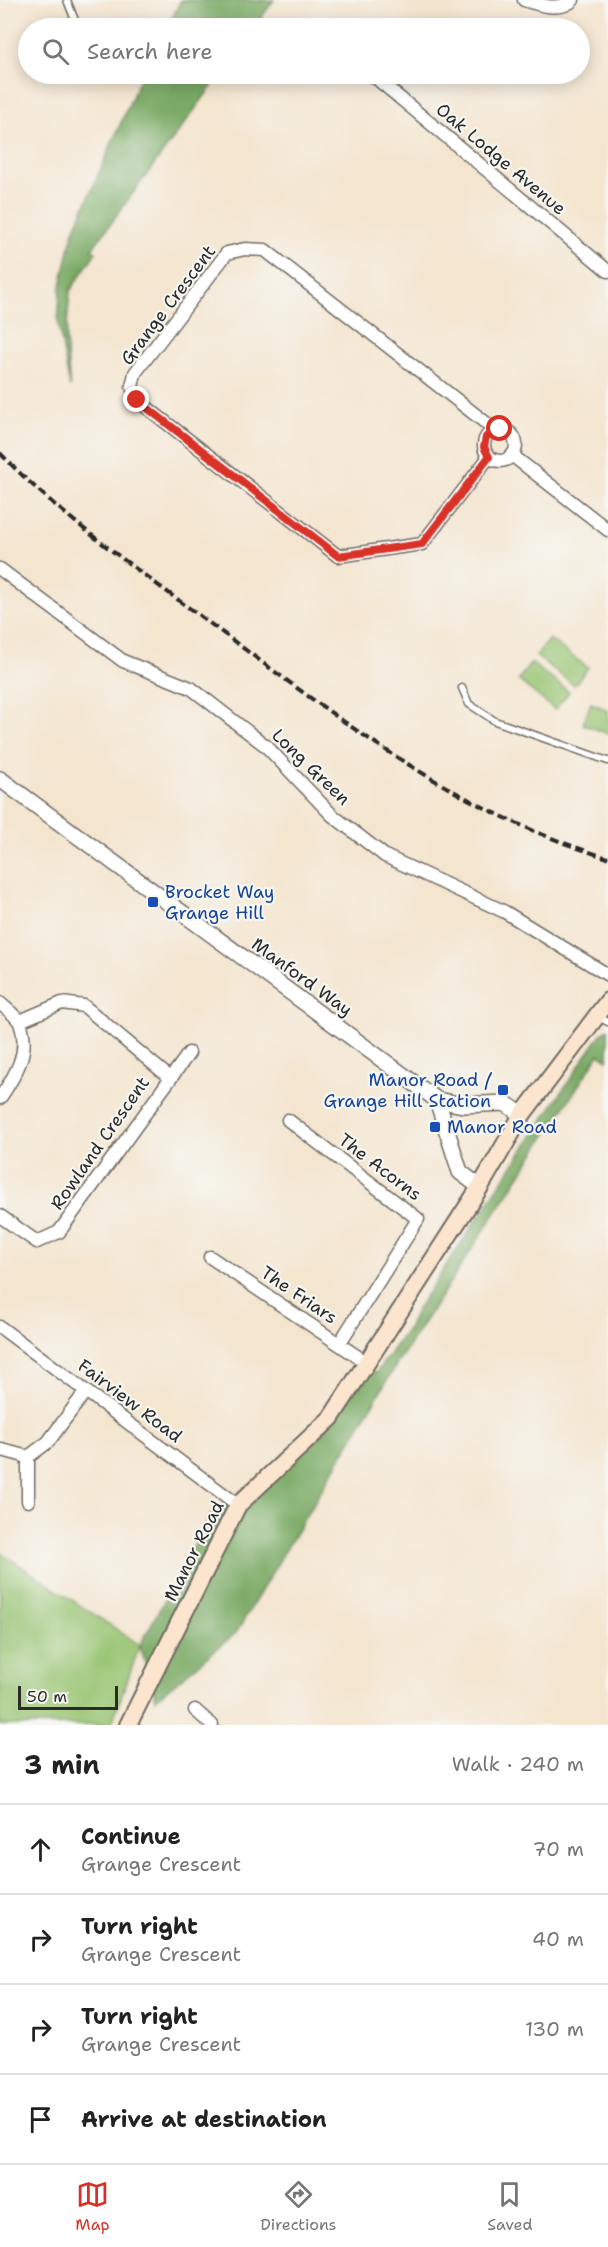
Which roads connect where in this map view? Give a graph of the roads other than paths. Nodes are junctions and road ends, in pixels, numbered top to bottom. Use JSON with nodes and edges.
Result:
{"nodes":[{"id":1,"x":67,"y":0,"type":"edge"},
{"id":2,"x":524,"y":0,"type":"edge"},
{"id":3,"x":573,"y":0,"type":"edge"},
{"id":4,"x":74,"y":18,"type":"edge"},
{"id":5,"x":383,"y":84,"type":"edge"},
{"id":6,"x":608,"y":271,"type":"edge"},
{"id":7,"x":495,"y":430,"type":"junction"},
{"id":8,"x":513,"y":456,"type":"junction"},
{"id":9,"x":489,"y":457,"type":"junction"},
{"id":10,"x":608,"y":530,"type":"edge"},
{"id":11,"x":0,"y":569,"type":"edge"},
{"id":12,"x":462,"y":688,"type":"dead end"},
{"id":13,"x":608,"y":761,"type":"edge"},
{"id":14,"x":0,"y":779,"type":"edge"},
{"id":15,"x":608,"y":975,"type":"edge"},
{"id":16,"x":608,"y":1001,"type":"edge"},
{"id":17,"x":0,"y":1003,"type":"edge"},
{"id":18,"x":602,"y":1019,"type":"edge"},
{"id":19,"x":20,"y":1021,"type":"junction"},
{"id":20,"x":189,"y":1053,"type":"dead end"},
{"id":21,"x":169,"y":1077,"type":"junction"},
{"id":22,"x":0,"y":1098,"type":"edge"},
{"id":23,"x":437,"y":1100,"type":"junction"},
{"id":24,"x":522,"y":1115,"type":"junction"},
{"id":25,"x":288,"y":1120,"type":"dead end"},
{"id":26,"x":480,"y":1187,"type":"junction"},
{"id":27,"x":0,"y":1216,"type":"edge"},
{"id":28,"x":210,"y":1257,"type":"dead end"},
{"id":29,"x":0,"y":1327,"type":"edge"},
{"id":30,"x":339,"y":1344,"type":"junction"},
{"id":31,"x":367,"y":1363,"type":"junction"},
{"id":32,"x":86,"y":1391,"type":"junction"},
{"id":33,"x":1,"y":1449,"type":"edge"},
{"id":34,"x":28,"y":1457,"type":"junction"},
{"id":35,"x":28,"y":1501,"type":"dead end"},
{"id":36,"x":238,"y":1505,"type":"junction"},
{"id":37,"x":195,"y":1710,"type":"dead end"},
{"id":38,"x":128,"y":1725,"type":"edge"},
{"id":39,"x":212,"y":1725,"type":"edge"}],
"edges":[{"from":1,"to":4,"type":"lane"},
{"from":2,"to":3,"type":"street"},
{"from":5,"to":6,"type":"street","name":"Oak Lodge Avenue"},
{"from":7,"to":8,"type":"street","name":"Grange Crescent"},
{"from":7,"to":9,"type":"street","name":"Grange Crescent"},
{"from":7,"to":9,"type":"street","name":"Grange Crescent"},
{"from":8,"to":9,"type":"street"},
{"from":8,"to":10,"type":"street"},
{"from":11,"to":15,"type":"street","name":"Long Green"},
{"from":12,"to":13,"type":"lane"},
{"from":14,"to":23,"type":"street","name":"Manford Way"},
{"from":16,"to":18,"type":"main road","name":"Manor Road"},
{"from":17,"to":19,"type":"street"},
{"from":18,"to":24,"type":"main road","name":"Manor Road"},
{"from":19,"to":21,"type":"street","name":"Rowland Crescent"},
{"from":19,"to":22,"type":"street"},
{"from":20,"to":21,"type":"street","name":"Rowland Crescent"},
{"from":21,"to":27,"type":"street","name":"Rowland Crescent"},
{"from":23,"to":24,"type":"street","name":"Manford Way"},
{"from":23,"to":26,"type":"street"},
{"from":24,"to":26,"type":"main road","name":"Manor Road"},
{"from":25,"to":30,"type":"street","name":"The Acorns"},
{"from":26,"to":31,"type":"main road","name":"Manor Road"},
{"from":28,"to":30,"type":"street","name":"The Friars"},
{"from":29,"to":32,"type":"street","name":"Fairview Road"},
{"from":30,"to":31,"type":"street","name":"The Friars"},
{"from":31,"to":36,"type":"main road","name":"Manor Road"},
{"from":32,"to":34,"type":"street"},
{"from":32,"to":36,"type":"street","name":"Fairview Road"},
{"from":33,"to":34,"type":"street"},
{"from":34,"to":35,"type":"street"},
{"from":36,"to":38,"type":"main road","name":"Manor Road"},
{"from":37,"to":39,"type":"street"}]}
